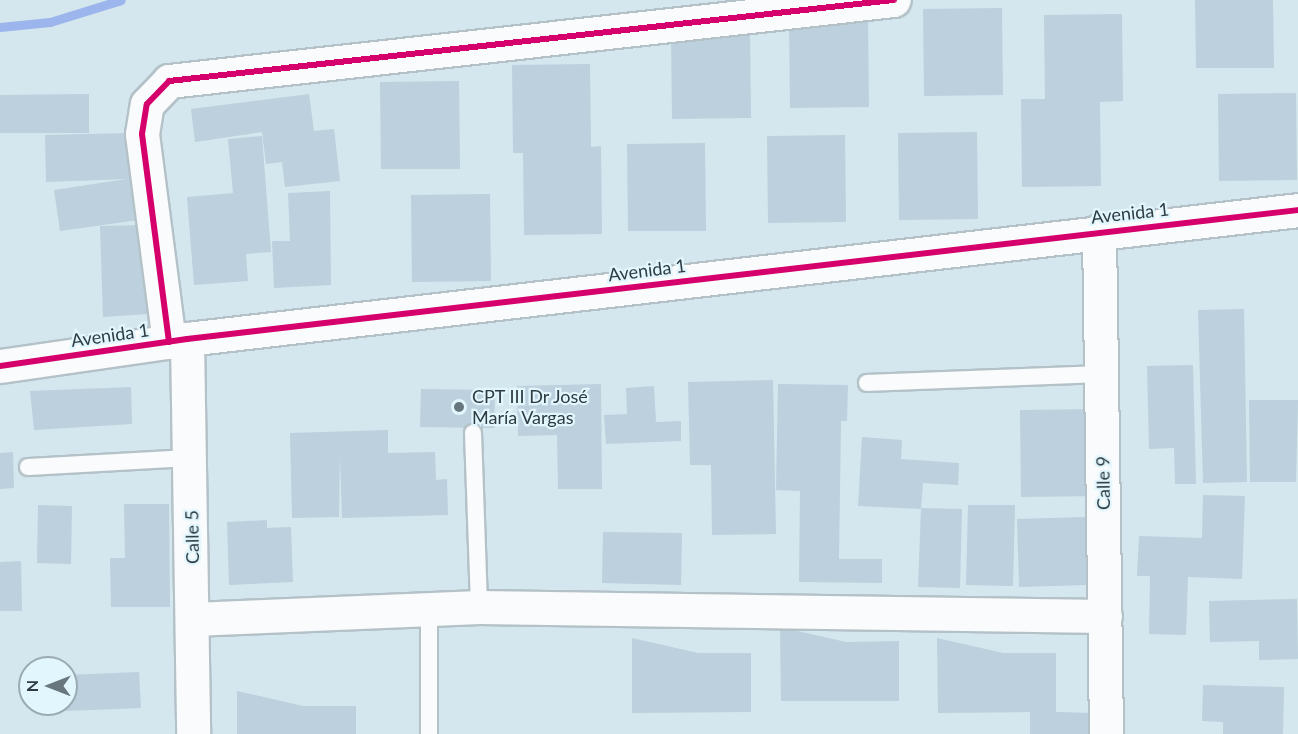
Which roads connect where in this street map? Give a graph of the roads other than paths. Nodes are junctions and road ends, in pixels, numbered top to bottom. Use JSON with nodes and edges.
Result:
{"nodes":[{"id":1,"x":893,"y":0,"type":"edge"},
{"id":2,"x":1298,"y":210,"type":"edge"},
{"id":3,"x":1099,"y":231,"type":"junction"},
{"id":4,"x":178,"y":340,"type":"junction"},
{"id":5,"x":0,"y":366,"type":"edge"},
{"id":6,"x":1101,"y":374,"type":"junction"},
{"id":7,"x":867,"y":383,"type":"dead end"},
{"id":8,"x":472,"y":433,"type":"dead end"},
{"id":9,"x":190,"y":458,"type":"junction"},
{"id":10,"x":28,"y":467,"type":"dead end"},
{"id":11,"x":479,"y":607,"type":"junction"},
{"id":12,"x":429,"y":609,"type":"junction"},
{"id":13,"x":1105,"y":616,"type":"junction"},
{"id":14,"x":193,"y":619,"type":"junction"},
{"id":15,"x":193,"y":734,"type":"edge"},
{"id":16,"x":429,"y":734,"type":"edge"},
{"id":17,"x":1106,"y":734,"type":"edge"}],
"edges":[{"from":1,"to":4,"type":"street","name":"Calle 5"},
{"from":2,"to":3,"type":"street","name":"Avenida 1"},
{"from":3,"to":4,"type":"street","name":"Avenida 1"},
{"from":3,"to":6,"type":"street","name":"Calle 9"},
{"from":4,"to":5,"type":"street","name":"Avenida 1"},
{"from":4,"to":9,"type":"street","name":"Calle 5"},
{"from":6,"to":7,"type":"lane"},
{"from":6,"to":13,"type":"street","name":"Calle 9"},
{"from":8,"to":11,"type":"lane"},
{"from":9,"to":10,"type":"lane"},
{"from":9,"to":14,"type":"street","name":"Calle 5"},
{"from":11,"to":12,"type":"street"},
{"from":11,"to":13,"type":"street"},
{"from":12,"to":14,"type":"street"},
{"from":12,"to":16,"type":"lane"},
{"from":13,"to":17,"type":"street","name":"Calle 9"},
{"from":14,"to":15,"type":"street","name":"Calle 5"}]}
